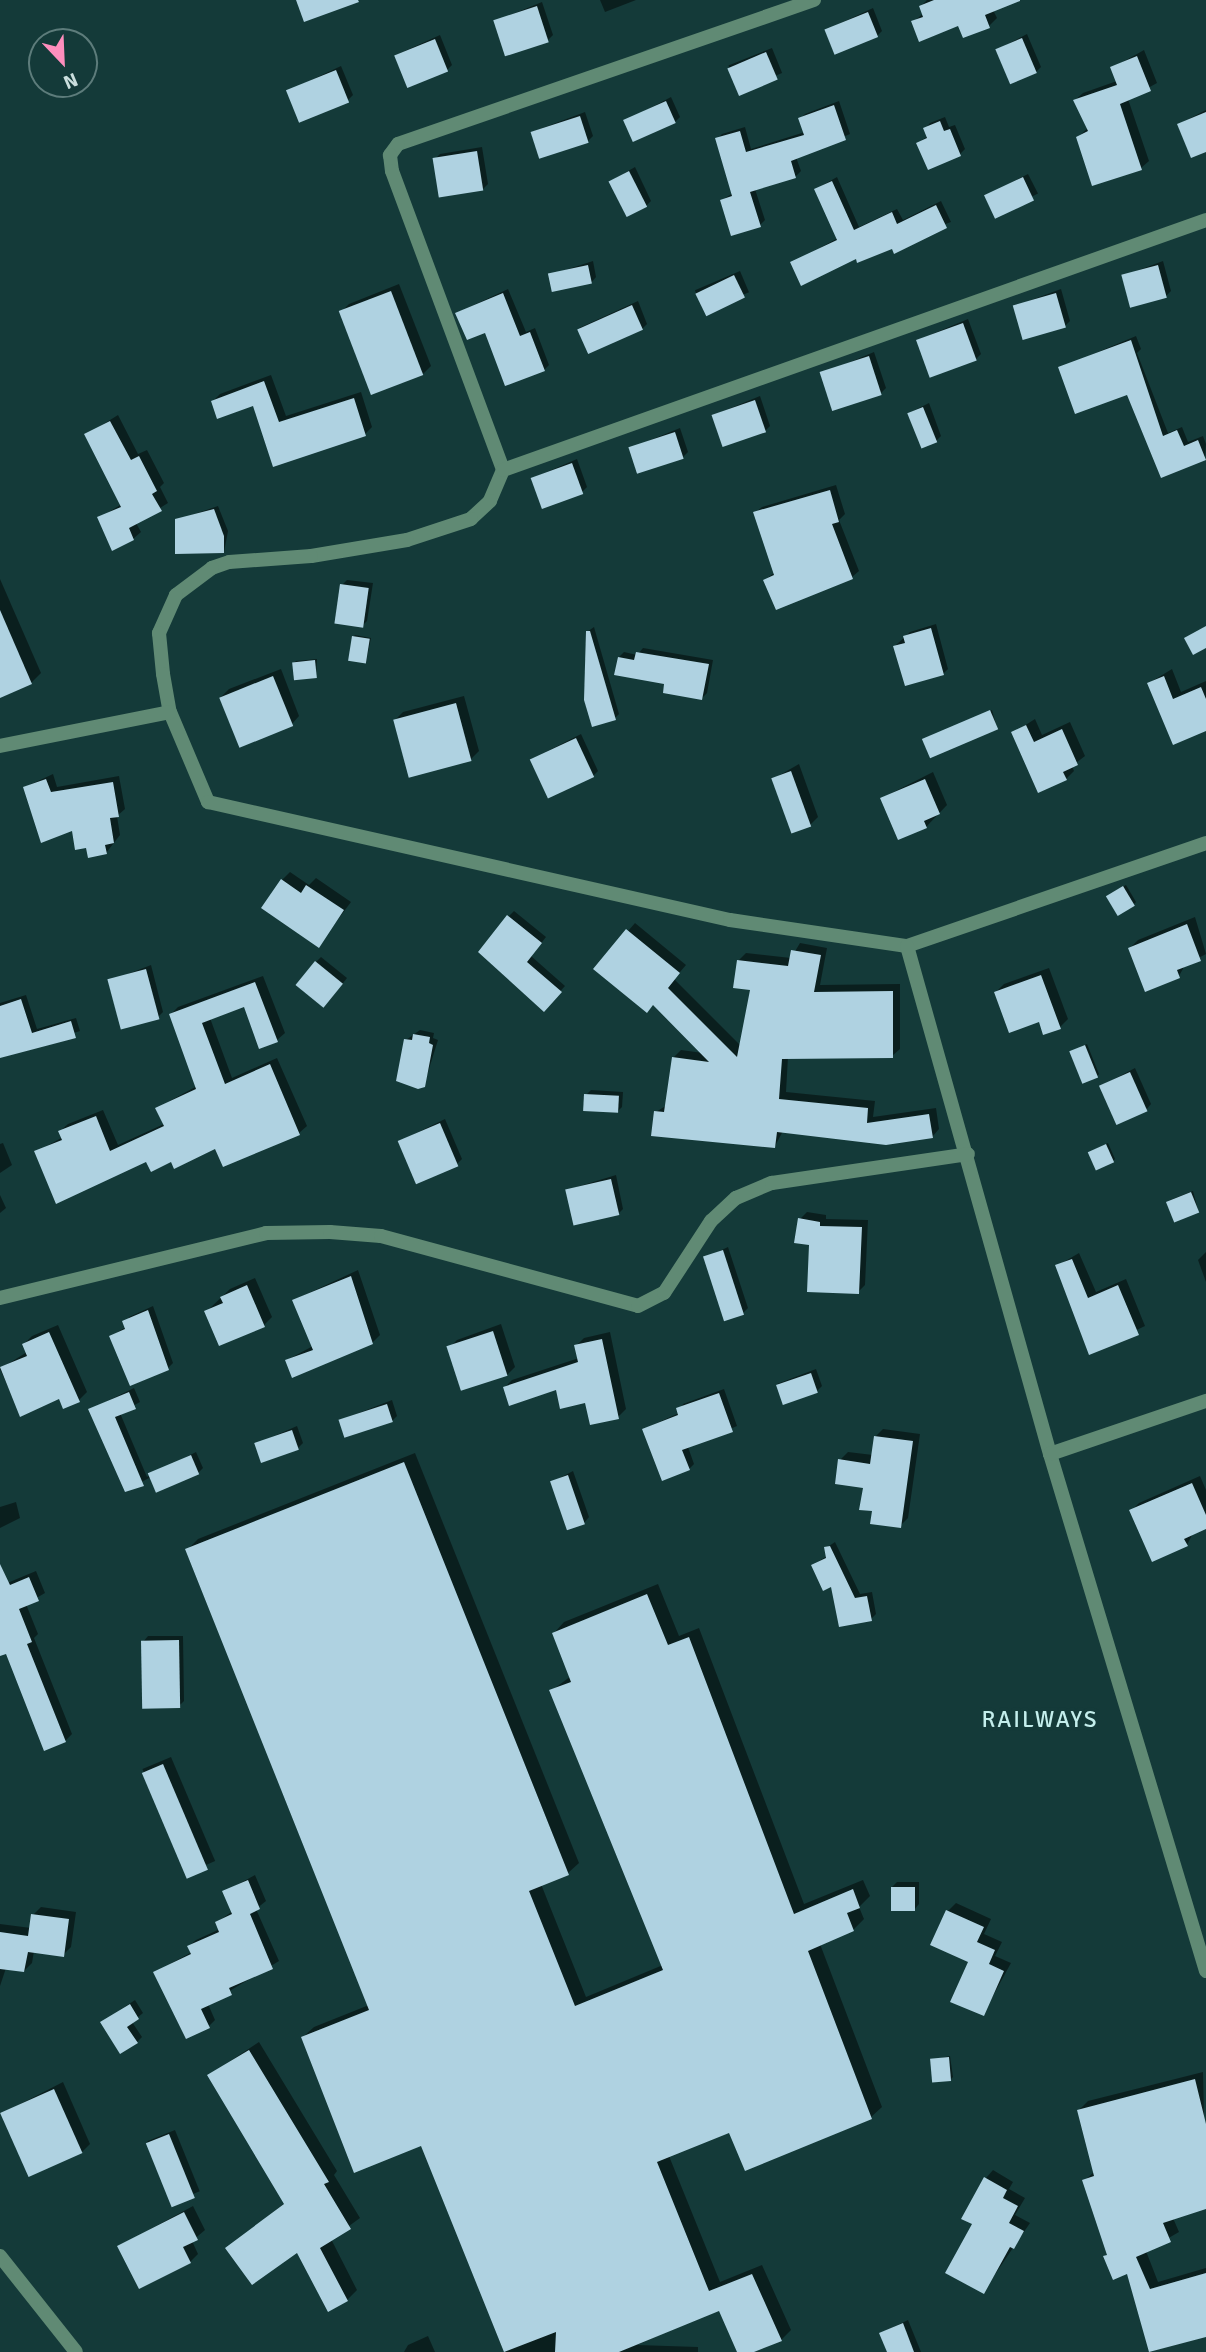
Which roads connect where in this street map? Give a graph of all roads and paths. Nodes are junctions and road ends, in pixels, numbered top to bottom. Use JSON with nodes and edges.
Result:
{"nodes":[{"id":1,"x":814,"y":0,"type":"edge"},
{"id":2,"x":1206,"y":220,"type":"edge"},
{"id":3,"x":503,"y":470,"type":"junction"},
{"id":4,"x":170,"y":712,"type":"junction"},
{"id":5,"x":0,"y":747,"type":"edge"},
{"id":6,"x":1206,"y":843,"type":"edge"},
{"id":7,"x":908,"y":947,"type":"junction"},
{"id":8,"x":968,"y":1154,"type":"junction"},
{"id":9,"x":0,"y":1298,"type":"edge"},
{"id":10,"x":1206,"y":1401,"type":"edge"},
{"id":11,"x":1050,"y":1454,"type":"junction"},
{"id":12,"x":1206,"y":1971,"type":"edge"},
{"id":13,"x":0,"y":2256,"type":"edge"},
{"id":14,"x":76,"y":2352,"type":"edge"}],
"edges":[{"from":1,"to":3,"type":"street"},
{"from":2,"to":3,"type":"street"},
{"from":3,"to":4,"type":"street"},
{"from":4,"to":5,"type":"street"},
{"from":4,"to":7,"type":"street"},
{"from":6,"to":7,"type":"street"},
{"from":7,"to":8,"type":"street"},
{"from":8,"to":9,"type":"street"},
{"from":8,"to":11,"type":"street"},
{"from":10,"to":11,"type":"street"},
{"from":11,"to":12,"type":"street"},
{"from":13,"to":14,"type":"street"}]}
